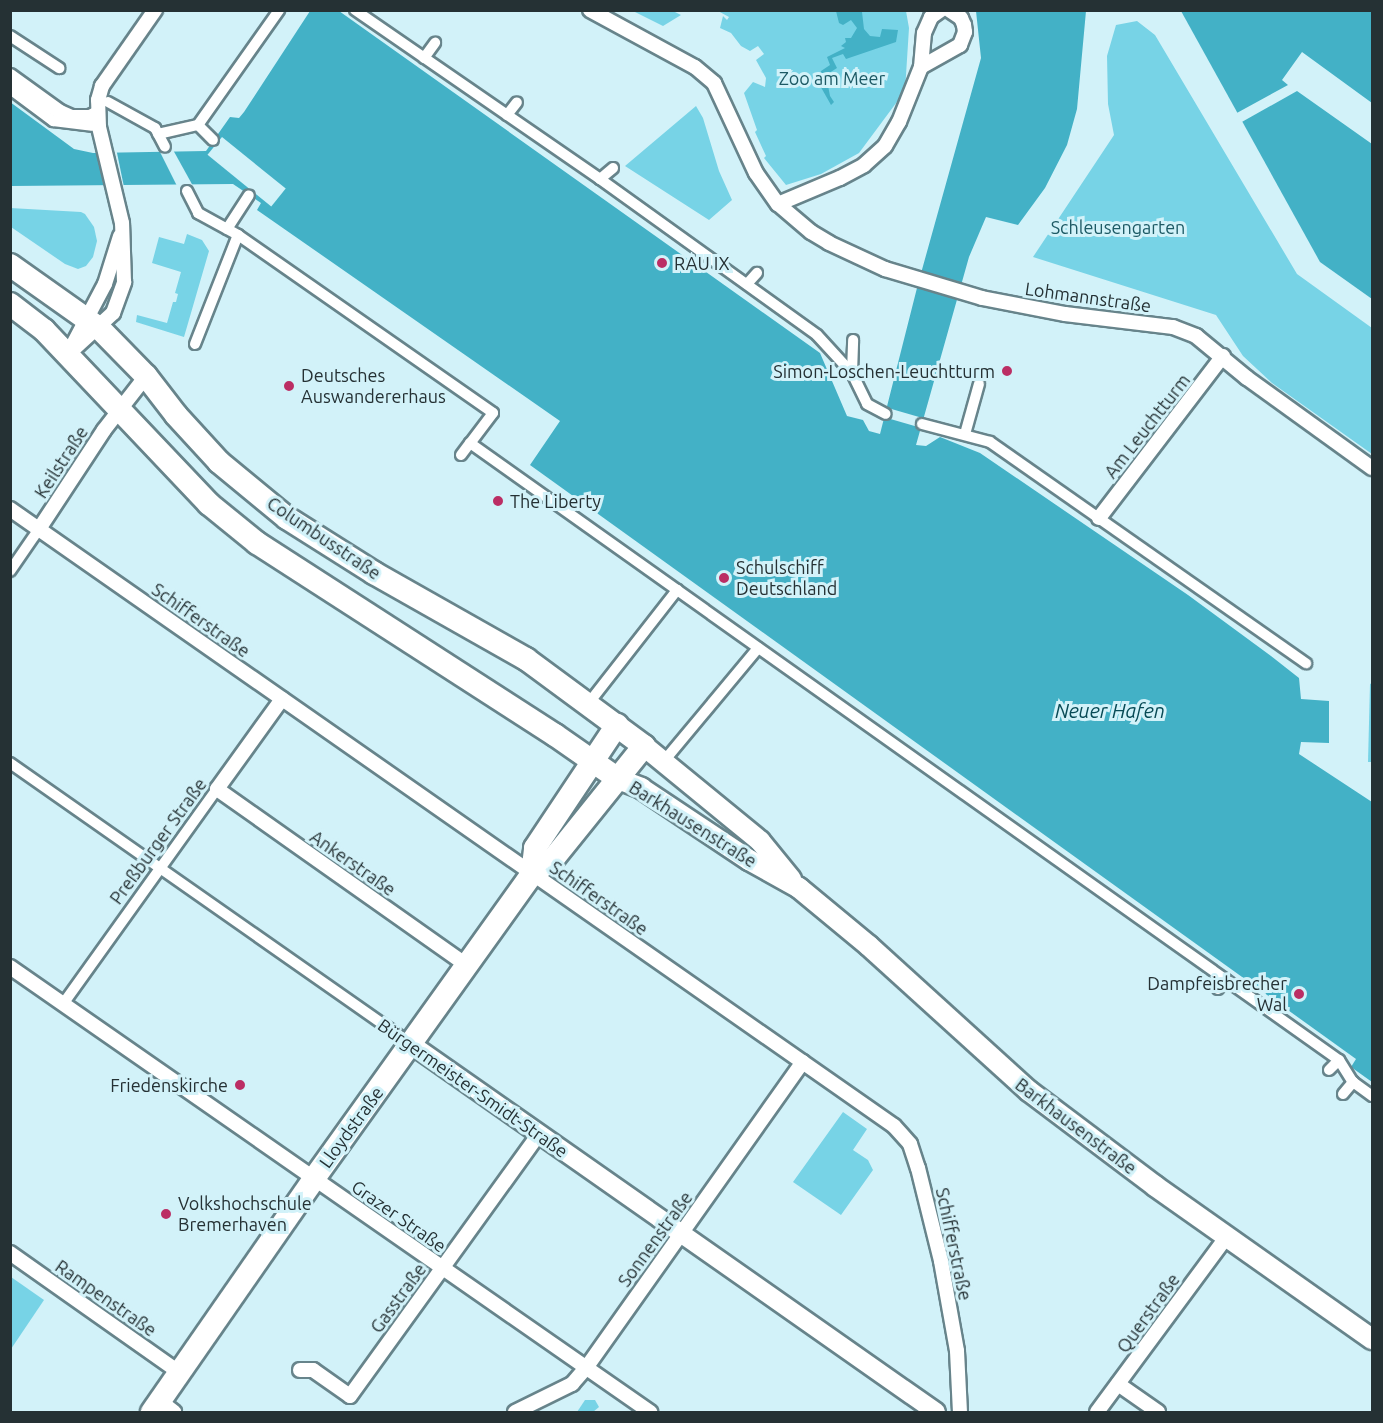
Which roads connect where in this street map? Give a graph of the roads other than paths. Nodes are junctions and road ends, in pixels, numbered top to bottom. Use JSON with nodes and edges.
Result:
{"nodes":[{"id":1,"x":155,"y":10,"type":"edge"},
{"id":2,"x":279,"y":10,"type":"edge"},
{"id":3,"x":355,"y":10,"type":"edge"},
{"id":4,"x":590,"y":10,"type":"edge"},
{"id":5,"x":941,"y":10,"type":"edge"},
{"id":6,"x":949,"y":10,"type":"edge"},
{"id":7,"x":10,"y":36,"type":"edge"},
{"id":8,"x":435,"y":43,"type":"dead end"},
{"id":9,"x":424,"y":58,"type":"junction"},
{"id":10,"x":921,"y":67,"type":"junction"},
{"id":11,"x":59,"y":68,"type":"dead end"},
{"id":12,"x":10,"y":76,"type":"edge"},
{"id":13,"x":10,"y":90,"type":"edge"},
{"id":14,"x":108,"y":102,"type":"dead end"},
{"id":15,"x":517,"y":102,"type":"dead end"},
{"id":16,"x":507,"y":115,"type":"junction"},
{"id":17,"x":95,"y":119,"type":"junction"},
{"id":18,"x":198,"y":125,"type":"junction"},
{"id":19,"x":159,"y":134,"type":"junction"},
{"id":20,"x":213,"y":140,"type":"dead end"},
{"id":21,"x":165,"y":147,"type":"dead end"},
{"id":22,"x":614,"y":168,"type":"dead end"},
{"id":23,"x":600,"y":179,"type":"junction"},
{"id":24,"x":187,"y":191,"type":"dead end"},
{"id":25,"x":249,"y":195,"type":"dead end"},
{"id":26,"x":778,"y":204,"type":"junction"},
{"id":27,"x":227,"y":229,"type":"junction"},
{"id":28,"x":122,"y":231,"type":"junction"},
{"id":29,"x":238,"y":235,"type":"junction"},
{"id":30,"x":10,"y":265,"type":"edge"},
{"id":31,"x":757,"y":273,"type":"dead end"},
{"id":32,"x":747,"y":284,"type":"junction"},
{"id":33,"x":10,"y":304,"type":"edge"},
{"id":34,"x":92,"y":323,"type":"junction"},
{"id":35,"x":853,"y":340,"type":"dead end"},
{"id":36,"x":195,"y":344,"type":"dead end"},
{"id":37,"x":66,"y":356,"type":"junction"},
{"id":38,"x":1223,"y":356,"type":"junction"},
{"id":39,"x":852,"y":373,"type":"junction"},
{"id":40,"x":146,"y":376,"type":"junction"},
{"id":41,"x":979,"y":384,"type":"dead end"},
{"id":42,"x":118,"y":410,"type":"junction"},
{"id":43,"x":886,"y":414,"type":"dead end"},
{"id":44,"x":922,"y":424,"type":"dead end"},
{"id":45,"x":965,"y":434,"type":"junction"},
{"id":46,"x":470,"y":443,"type":"junction"},
{"id":47,"x":461,"y":455,"type":"dead end"},
{"id":48,"x":1372,"y":468,"type":"edge"},
{"id":49,"x":10,"y":509,"type":"edge"},
{"id":50,"x":1099,"y":518,"type":"junction"},
{"id":51,"x":39,"y":529,"type":"junction"},
{"id":52,"x":10,"y":571,"type":"edge"},
{"id":53,"x":677,"y":590,"type":"junction"},
{"id":54,"x":758,"y":648,"type":"junction"},
{"id":55,"x":1306,"y":663,"type":"dead end"},
{"id":56,"x":282,"y":699,"type":"junction"},
{"id":57,"x":588,"y":704,"type":"junction"},
{"id":58,"x":617,"y":725,"type":"junction"},
{"id":59,"x":644,"y":746,"type":"junction"},
{"id":60,"x":593,"y":761,"type":"junction"},
{"id":61,"x":664,"y":761,"type":"junction"},
{"id":62,"x":10,"y":763,"type":"edge"},
{"id":63,"x":618,"y":779,"type":"junction"},
{"id":64,"x":217,"y":789,"type":"junction"},
{"id":65,"x":161,"y":868,"type":"junction"},
{"id":66,"x":532,"y":874,"type":"junction"},
{"id":67,"x":799,"y":888,"type":"junction"},
{"id":68,"x":468,"y":966,"type":"junction"},
{"id":69,"x":10,"y":967,"type":"edge"},
{"id":70,"x":1226,"y":980,"type":"junction"},
{"id":71,"x":1218,"y":989,"type":"dead end"},
{"id":72,"x":63,"y":1004,"type":"junction"},
{"id":73,"x":411,"y":1044,"type":"junction"},
{"id":74,"x":1339,"y":1060,"type":"junction"},
{"id":75,"x":803,"y":1062,"type":"junction"},
{"id":76,"x":1329,"y":1070,"type":"dead end"},
{"id":77,"x":1353,"y":1082,"type":"junction"},
{"id":78,"x":1343,"y":1094,"type":"dead end"},
{"id":79,"x":1372,"y":1096,"type":"edge"},
{"id":80,"x":539,"y":1134,"type":"junction"},
{"id":81,"x":314,"y":1179,"type":"junction"},
{"id":82,"x":681,"y":1234,"type":"junction"},
{"id":83,"x":1227,"y":1236,"type":"junction"},
{"id":84,"x":14,"y":1255,"type":"edge"},
{"id":85,"x":442,"y":1268,"type":"junction"},
{"id":86,"x":1372,"y":1339,"type":"edge"},
{"id":87,"x":586,"y":1368,"type":"junction"},
{"id":88,"x":300,"y":1370,"type":"dead end"},
{"id":89,"x":180,"y":1373,"type":"junction"},
{"id":90,"x":1118,"y":1384,"type":"junction"},
{"id":91,"x":162,"y":1409,"type":"edge"},
{"id":92,"x":515,"y":1413,"type":"edge"},
{"id":93,"x":650,"y":1413,"type":"edge"},
{"id":94,"x":936,"y":1413,"type":"edge"},
{"id":95,"x":960,"y":1413,"type":"edge"},
{"id":96,"x":1097,"y":1413,"type":"edge"},
{"id":97,"x":1158,"y":1413,"type":"edge"}],
"edges":[{"from":1,"to":17,"type":"street"},
{"from":2,"to":18,"type":"street"},
{"from":3,"to":9,"type":"street"},
{"from":4,"to":26,"type":"street","name":"Lohmannstraße"},
{"from":5,"to":10,"type":"street"},
{"from":6,"to":10,"type":"street"},
{"from":7,"to":11,"type":"street"},
{"from":8,"to":9,"type":"street"},
{"from":9,"to":16,"type":"street"},
{"from":10,"to":26,"type":"street"},
{"from":12,"to":17,"type":"street"},
{"from":13,"to":17,"type":"street"},
{"from":14,"to":19,"type":"street"},
{"from":15,"to":16,"type":"street"},
{"from":16,"to":23,"type":"street"},
{"from":17,"to":28,"type":"street"},
{"from":18,"to":19,"type":"street"},
{"from":18,"to":20,"type":"street"},
{"from":19,"to":21,"type":"street"},
{"from":22,"to":23,"type":"street"},
{"from":23,"to":32,"type":"street"},
{"from":24,"to":27,"type":"street"},
{"from":25,"to":27,"type":"street"},
{"from":26,"to":38,"type":"street","name":"Lohmannstraße"},
{"from":27,"to":29,"type":"street"},
{"from":28,"to":34,"type":"street"},
{"from":28,"to":34,"type":"street"},
{"from":29,"to":36,"type":"street"},
{"from":29,"to":46,"type":"street"},
{"from":30,"to":34,"type":"main road","name":"Columbusstraße"},
{"from":31,"to":32,"type":"street"},
{"from":32,"to":39,"type":"street"},
{"from":33,"to":37,"type":"main road"},
{"from":34,"to":37,"type":"street"},
{"from":34,"to":40,"type":"main road","name":"Columbusstraße"},
{"from":35,"to":39,"type":"street"},
{"from":37,"to":42,"type":"main road"},
{"from":38,"to":48,"type":"street","name":"Lohmannstraße"},
{"from":38,"to":50,"type":"street","name":"Am Leuchtturm"},
{"from":39,"to":43,"type":"street"},
{"from":40,"to":42,"type":"street","name":"Keilstraße"},
{"from":40,"to":57,"type":"main road","name":"Columbusstraße"},
{"from":41,"to":45,"type":"street"},
{"from":42,"to":51,"type":"street","name":"Keilstraße"},
{"from":42,"to":60,"type":"main road"},
{"from":44,"to":45,"type":"street"},
{"from":45,"to":50,"type":"street"},
{"from":46,"to":47,"type":"street"},
{"from":46,"to":53,"type":"street"},
{"from":49,"to":51,"type":"street","name":"Schifferstraße"},
{"from":50,"to":55,"type":"street"},
{"from":51,"to":52,"type":"street","name":"Keilstraße"},
{"from":51,"to":56,"type":"street","name":"Schifferstraße"},
{"from":53,"to":54,"type":"street"},
{"from":53,"to":57,"type":"street"},
{"from":54,"to":61,"type":"street"},
{"from":54,"to":70,"type":"street"},
{"from":56,"to":64,"type":"street","name":"Preßburger Straße"},
{"from":56,"to":66,"type":"street","name":"Schifferstraße"},
{"from":57,"to":58,"type":"main road","name":"Columbusstraße"},
{"from":58,"to":59,"type":"main road","name":"Columbusstraße"},
{"from":58,"to":60,"type":"main road","name":"Lloydstraße"},
{"from":59,"to":61,"type":"main road","name":"Barkhausenstraße"},
{"from":59,"to":63,"type":"main road","name":"Lloydstraße"},
{"from":60,"to":63,"type":"main road"},
{"from":60,"to":66,"type":"main road","name":"Lloydstraße"},
{"from":61,"to":67,"type":"main road","name":"Barkhausenstraße"},
{"from":62,"to":65,"type":"street","name":"Bürgermeister-Smidt-Straße"},
{"from":63,"to":66,"type":"main road","name":"Lloydstraße"},
{"from":63,"to":67,"type":"main road","name":"Barkhausenstraße"},
{"from":64,"to":65,"type":"street","name":"Preßburger Straße"},
{"from":64,"to":68,"type":"street","name":"Ankerstraße"},
{"from":65,"to":72,"type":"street","name":"Preßburger Straße"},
{"from":65,"to":73,"type":"street","name":"Bürgermeister-Smidt-Straße"},
{"from":66,"to":68,"type":"main road","name":"Lloydstraße"},
{"from":66,"to":75,"type":"street","name":"Schifferstraße"},
{"from":67,"to":83,"type":"main road","name":"Barkhausenstraße"},
{"from":68,"to":73,"type":"main road","name":"Lloydstraße"},
{"from":69,"to":72,"type":"street","name":"Grazer Straße"},
{"from":70,"to":71,"type":"street"},
{"from":70,"to":74,"type":"street"},
{"from":72,"to":81,"type":"street","name":"Grazer Straße"},
{"from":73,"to":80,"type":"street","name":"Bürgermeister-Smidt-Straße"},
{"from":73,"to":81,"type":"main road","name":"Lloydstraße"},
{"from":74,"to":76,"type":"street"},
{"from":74,"to":77,"type":"street"},
{"from":75,"to":82,"type":"street","name":"Sonnenstraße"},
{"from":75,"to":95,"type":"street","name":"Schifferstraße"},
{"from":77,"to":78,"type":"street"},
{"from":77,"to":79,"type":"street"},
{"from":80,"to":82,"type":"street","name":"Bürgermeister-Smidt-Straße"},
{"from":80,"to":85,"type":"street","name":"Gasstraße"},
{"from":81,"to":85,"type":"street","name":"Grazer Straße"},
{"from":81,"to":89,"type":"main road","name":"Lloydstraße"},
{"from":82,"to":87,"type":"street","name":"Sonnenstraße"},
{"from":82,"to":94,"type":"street","name":"Bürgermeister-Smidt-Straße"},
{"from":83,"to":86,"type":"main road","name":"Barkhausenstraße"},
{"from":83,"to":90,"type":"street","name":"Querstraße"},
{"from":84,"to":89,"type":"street","name":"Rampenstraße"},
{"from":85,"to":87,"type":"street","name":"Grazer Straße"},
{"from":85,"to":88,"type":"street","name":"Gasstraße"},
{"from":87,"to":92,"type":"street","name":"Sonnenstraße"},
{"from":87,"to":93,"type":"street","name":"Grazer Straße"},
{"from":89,"to":91,"type":"main road","name":"Lloydstraße"},
{"from":90,"to":96,"type":"street","name":"Querstraße"},
{"from":90,"to":97,"type":"street"}]}
